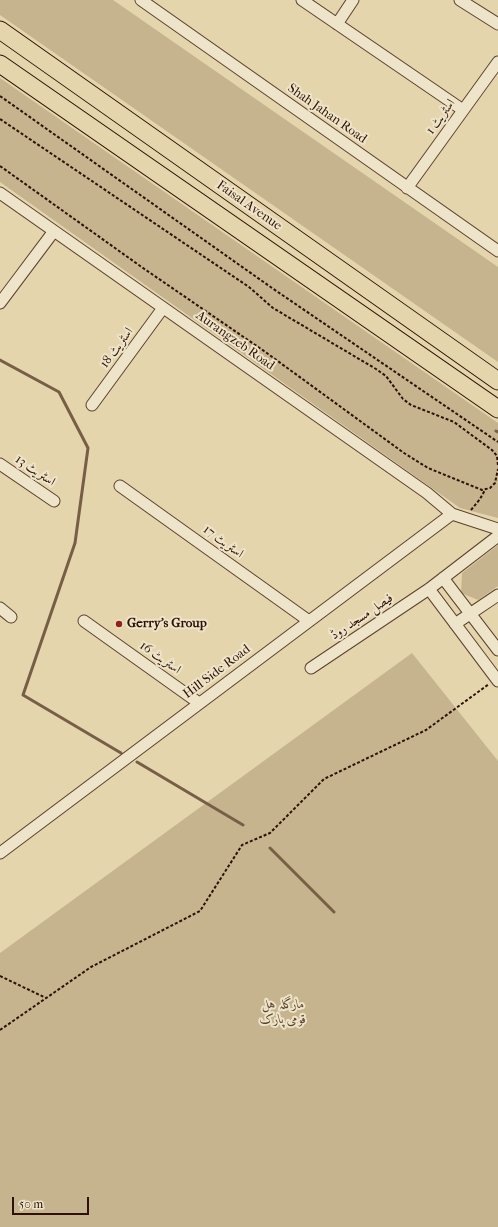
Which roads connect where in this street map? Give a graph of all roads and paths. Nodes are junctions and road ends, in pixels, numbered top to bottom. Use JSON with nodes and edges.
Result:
{"nodes":[{"id":1,"x":141,"y":0,"type":"edge"},
{"id":2,"x":302,"y":0,"type":"edge"},
{"id":3,"x":353,"y":0,"type":"edge"},
{"id":4,"x":460,"y":0,"type":"edge"},
{"id":5,"x":338,"y":24,"type":"junction"},
{"id":6,"x":498,"y":24,"type":"edge"},
{"id":7,"x":0,"y":30,"type":"edge"},
{"id":8,"x":498,"y":62,"type":"edge"},
{"id":9,"x":0,"y":64,"type":"edge"},
{"id":10,"x":0,"y":96,"type":"edge"},
{"id":11,"x":463,"y":110,"type":"junction"},
{"id":12,"x":0,"y":119,"type":"edge"},
{"id":13,"x":0,"y":166,"type":"edge"},
{"id":14,"x":408,"y":188,"type":"junction"},
{"id":15,"x":0,"y":193,"type":"edge"},
{"id":16,"x":54,"y":231,"type":"junction"},
{"id":17,"x":498,"y":251,"type":"edge"},
{"id":18,"x":0,"y":303,"type":"edge"},
{"id":19,"x":164,"y":308,"type":"junction"},
{"id":20,"x":498,"y":381,"type":"edge"},
{"id":21,"x":92,"y":405,"type":"dead end"},
{"id":22,"x":498,"y":409,"type":"edge"},
{"id":23,"x":498,"y":442,"type":"edge"},
{"id":24,"x":0,"y":464,"type":"edge"},
{"id":25,"x":498,"y":466,"type":"edge"},
{"id":26,"x":498,"y":470,"type":"edge"},
{"id":27,"x":120,"y":486,"type":"dead end"},
{"id":28,"x":485,"y":490,"type":"junction"},
{"id":29,"x":54,"y":501,"type":"dead end"},
{"id":30,"x":452,"y":514,"type":"junction"},
{"id":31,"x":466,"y":517,"type":"junction"},
{"id":32,"x":498,"y":530,"type":"edge"},
{"id":33,"x":498,"y":536,"type":"edge"},
{"id":34,"x":443,"y":578,"type":"junction"},
{"id":35,"x":429,"y":589,"type":"junction"},
{"id":36,"x":498,"y":595,"type":"edge"},
{"id":37,"x":0,"y":608,"type":"edge"},
{"id":38,"x":471,"y":614,"type":"junction"},
{"id":39,"x":11,"y":617,"type":"dead end"},
{"id":40,"x":84,"y":621,"type":"dead end"},
{"id":41,"x":309,"y":621,"type":"junction"},
{"id":42,"x":455,"y":624,"type":"junction"},
{"id":43,"x":498,"y":650,"type":"edge"},
{"id":44,"x":311,"y":668,"type":"dead end"},
{"id":45,"x":497,"y":680,"type":"edge"},
{"id":46,"x":200,"y":703,"type":"junction"},
{"id":47,"x":0,"y":853,"type":"edge"},
{"id":48,"x":0,"y":976,"type":"edge"},
{"id":49,"x":46,"y":998,"type":"junction"},
{"id":50,"x":0,"y":1030,"type":"edge"}],
"edges":[{"from":1,"to":14,"type":"street","name":"Shah Jahan Road"},
{"from":2,"to":5,"type":"street"},
{"from":3,"to":5,"type":"street"},
{"from":4,"to":6,"type":"street"},
{"from":5,"to":11,"type":"street"},
{"from":7,"to":20,"type":"main road","name":"Faisal Avenue"},
{"from":8,"to":11,"type":"street","name":"اسٹریٹ 1"},
{"from":9,"to":22,"type":"main road","name":"Faisal Avenue"},
{"from":10,"to":23,"type":"path"},
{"from":11,"to":14,"type":"street","name":"اسٹریٹ 1"},
{"from":12,"to":25,"type":"path"},
{"from":13,"to":28,"type":"path"},
{"from":14,"to":17,"type":"street","name":"Shah Jahan Road"},
{"from":15,"to":16,"type":"street","name":"Aurangzeb Road"},
{"from":16,"to":18,"type":"street"},
{"from":16,"to":19,"type":"street","name":"Aurangzeb Road"},
{"from":19,"to":21,"type":"street","name":"اسٹریٹ 18"},
{"from":19,"to":30,"type":"street","name":"Aurangzeb Road"},
{"from":24,"to":29,"type":"street","name":"اسٹریٹ 13"},
{"from":26,"to":28,"type":"path"},
{"from":27,"to":41,"type":"street","name":"اسٹریٹ 17"},
{"from":28,"to":31,"type":"path"},
{"from":30,"to":31,"type":"street"},
{"from":30,"to":41,"type":"street","name":"Hill Side Road"},
{"from":31,"to":32,"type":"street"},
{"from":33,"to":34,"type":"street","name":"فیصل مسجد روڈ"},
{"from":34,"to":35,"type":"street","name":"فیصل مسجد روڈ"},
{"from":34,"to":38,"type":"street"},
{"from":35,"to":42,"type":"street"},
{"from":35,"to":44,"type":"street","name":"فیصل مسجد روڈ"},
{"from":36,"to":38,"type":"street"},
{"from":37,"to":39,"type":"street"},
{"from":38,"to":42,"type":"street"},
{"from":38,"to":43,"type":"street"},
{"from":40,"to":46,"type":"street","name":"اسٹریٹ 16"},
{"from":41,"to":46,"type":"street","name":"Hill Side Road"},
{"from":42,"to":45,"type":"street"},
{"from":45,"to":49,"type":"path"},
{"from":46,"to":47,"type":"street","name":"Hill Side Road"},
{"from":48,"to":49,"type":"path"},
{"from":49,"to":50,"type":"path"}]}
